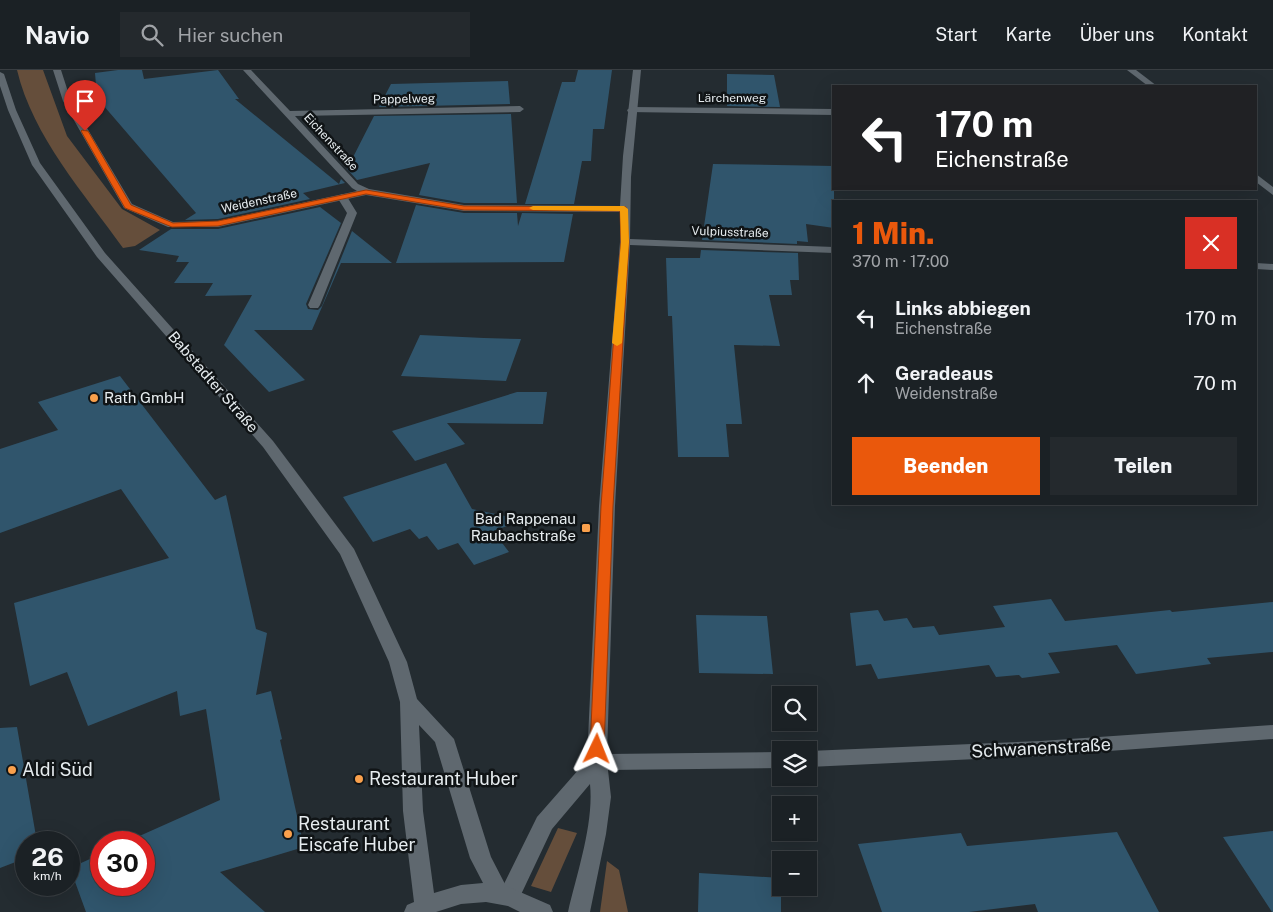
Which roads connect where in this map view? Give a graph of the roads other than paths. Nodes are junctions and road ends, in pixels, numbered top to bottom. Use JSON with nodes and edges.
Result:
{"nodes":[{"id":1,"x":57,"y":70,"type":"edge"},
{"id":2,"x":247,"y":70,"type":"edge"},
{"id":3,"x":637,"y":70,"type":"edge"},
{"id":4,"x":1132,"y":70,"type":"edge"},
{"id":5,"x":0,"y":74,"type":"edge"},
{"id":6,"x":1152,"y":85,"type":"edge"},
{"id":7,"x":520,"y":108,"type":"dead end"},
{"id":8,"x":631,"y":110,"type":"junction"},
{"id":9,"x":832,"y":112,"type":"edge"},
{"id":10,"x":288,"y":114,"type":"junction"},
{"id":11,"x":1257,"y":177,"type":"edge"},
{"id":12,"x":366,"y":192,"type":"junction"},
{"id":13,"x":1273,"y":192,"type":"edge"},
{"id":14,"x":342,"y":197,"type":"junction"},
{"id":15,"x":624,"y":209,"type":"junction"},
{"id":16,"x":625,"y":242,"type":"junction"},
{"id":17,"x":832,"y":250,"type":"edge"},
{"id":18,"x":1257,"y":266,"type":"edge"},
{"id":19,"x":1272,"y":268,"type":"edge"},
{"id":20,"x":314,"y":305,"type":"dead end"},
{"id":21,"x":409,"y":702,"type":"junction"},
{"id":22,"x":1273,"y":732,"type":"edge"},
{"id":23,"x":817,"y":759,"type":"edge"},
{"id":24,"x":772,"y":760,"type":"edge"},
{"id":25,"x":596,"y":762,"type":"junction"},
{"id":26,"x":504,"y":895,"type":"junction"},
{"id":27,"x":420,"y":909,"type":"edge"},
{"id":28,"x":542,"y":912,"type":"edge"},
{"id":29,"x":579,"y":912,"type":"edge"}],
"edges":[{"from":1,"to":14,"type":"street","name":"Weidenstraße"},
{"from":2,"to":10,"type":"street","name":"Eichenstraße"},
{"from":3,"to":8,"type":"street"},
{"from":4,"to":6,"type":"street"},
{"from":5,"to":21,"type":"street","name":"Babstadter Straße"},
{"from":7,"to":10,"type":"street","name":"Pappelweg"},
{"from":8,"to":9,"type":"street","name":"Lärchenweg"},
{"from":8,"to":15,"type":"street"},
{"from":10,"to":12,"type":"street","name":"Eichenstraße"},
{"from":11,"to":13,"type":"street"},
{"from":12,"to":14,"type":"street","name":"Weidenstraße"},
{"from":12,"to":15,"type":"street","name":"Eichenstraße"},
{"from":14,"to":20,"type":"street"},
{"from":15,"to":16,"type":"street"},
{"from":16,"to":17,"type":"street","name":"Vulpiusstraße"},
{"from":16,"to":25,"type":"street"},
{"from":18,"to":19,"type":"street"},
{"from":21,"to":26,"type":"street","name":"Babstadter Straße"},
{"from":21,"to":27,"type":"street","name":"Babstadter Straße"},
{"from":22,"to":23,"type":"street","name":"Schwanenstraße"},
{"from":24,"to":25,"type":"street"},
{"from":25,"to":26,"type":"street"},
{"from":25,"to":29,"type":"street"},
{"from":26,"to":27,"type":"street","name":"Babstadter Straße"},
{"from":26,"to":28,"type":"street","name":"Babstadter Straße"}]}
